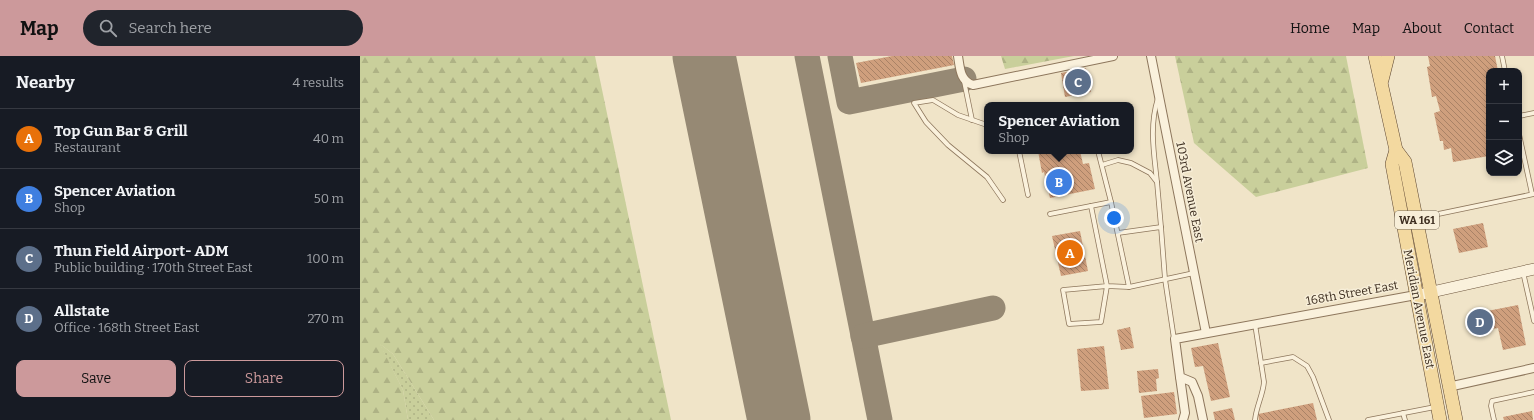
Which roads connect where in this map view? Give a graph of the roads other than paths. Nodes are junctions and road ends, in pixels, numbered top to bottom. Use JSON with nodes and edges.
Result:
{"nodes":[{"id":1,"x":958,"y":56,"type":"edge"},
{"id":2,"x":1113,"y":56,"type":"edge"},
{"id":3,"x":1151,"y":56,"type":"edge"},
{"id":4,"x":1374,"y":56,"type":"edge"},
{"id":5,"x":1388,"y":56,"type":"edge"},
{"id":6,"x":1502,"y":56,"type":"edge"},
{"id":7,"x":1505,"y":68,"type":"edge"},
{"id":8,"x":964,"y":79,"type":"junction"},
{"id":9,"x":1381,"y":84,"type":"junction"},
{"id":10,"x":1159,"y":95,"type":"junction"},
{"id":11,"x":1534,"y":113,"type":"edge"},
{"id":12,"x":1522,"y":115,"type":"edge"},
{"id":13,"x":972,"y":120,"type":"junction"},
{"id":14,"x":984,"y":124,"type":"edge"},
{"id":15,"x":1520,"y":140,"type":"edge"},
{"id":16,"x":1396,"y":150,"type":"junction"},
{"id":17,"x":1020,"y":154,"type":"edge"},
{"id":18,"x":1099,"y":154,"type":"edge"},
{"id":19,"x":1102,"y":165,"type":"junction"},
{"id":20,"x":1157,"y":182,"type":"junction"},
{"id":21,"x":1533,"y":194,"type":"edge"},
{"id":22,"x":1028,"y":195,"type":"dead end"},
{"id":23,"x":1003,"y":200,"type":"dead end"},
{"id":24,"x":1111,"y":202,"type":"junction"},
{"id":25,"x":1091,"y":206,"type":"junction"},
{"id":26,"x":1050,"y":214,"type":"dead end"},
{"id":27,"x":1416,"y":219,"type":"junction"},
{"id":28,"x":1161,"y":227,"type":"junction"},
{"id":29,"x":1118,"y":234,"type":"junction"},
{"id":30,"x":1529,"y":270,"type":"edge"},
{"id":31,"x":1194,"y":273,"type":"junction"},
{"id":32,"x":1165,"y":279,"type":"junction"},
{"id":33,"x":1107,"y":286,"type":"junction"},
{"id":34,"x":1129,"y":287,"type":"junction"},
{"id":35,"x":1430,"y":292,"type":"junction"},
{"id":36,"x":1416,"y":295,"type":"junction"},
{"id":37,"x":1534,"y":321,"type":"edge"},
{"id":38,"x":1255,"y":324,"type":"junction"},
{"id":39,"x":1206,"y":333,"type":"junction"},
{"id":40,"x":1174,"y":339,"type":"junction"},
{"id":41,"x":1262,"y":363,"type":"junction"},
{"id":42,"x":1534,"y":368,"type":"edge"},
{"id":43,"x":1180,"y":377,"type":"junction"},
{"id":44,"x":1448,"y":387,"type":"junction"},
{"id":45,"x":1534,"y":392,"type":"edge"},
{"id":46,"x":1438,"y":406,"type":"junction"},
{"id":47,"x":1404,"y":413,"type":"junction"},
{"id":48,"x":1183,"y":420,"type":"edge"},
{"id":49,"x":1203,"y":420,"type":"edge"},
{"id":50,"x":1255,"y":420,"type":"edge"},
{"id":51,"x":1329,"y":420,"type":"edge"},
{"id":52,"x":1368,"y":420,"type":"edge"},
{"id":53,"x":1405,"y":420,"type":"edge"},
{"id":54,"x":1440,"y":420,"type":"edge"},
{"id":55,"x":1456,"y":420,"type":"edge"},
{"id":56,"x":1494,"y":420,"type":"edge"}],
"edges":[{"from":1,"to":8,"type":"street"},
{"from":2,"to":8,"type":"street"},
{"from":3,"to":10,"type":"street","name":"103rd Avenue East"},
{"from":4,"to":9,"type":"main road","name":"Meridian Avenue East","number":"WA 161"},
{"from":5,"to":9,"type":"main road"},
{"from":6,"to":7,"type":"lane"},
{"from":8,"to":13,"type":"lane"},
{"from":9,"to":16,"type":"main road","name":"Meridian Avenue East","number":"WA 161"},
{"from":10,"to":20,"type":"lane"},
{"from":10,"to":31,"type":"street","name":"103rd Avenue East"},
{"from":11,"to":12,"type":"lane"},
{"from":13,"to":14,"type":"lane"},
{"from":13,"to":23,"type":"lane"},
{"from":15,"to":21,"type":"lane"},
{"from":16,"to":27,"type":"main road","name":"Meridian Avenue East","number":"WA 161"},
{"from":16,"to":36,"type":"main road","name":"Meridian Avenue East","number":"WA 161"},
{"from":17,"to":22,"type":"lane"},
{"from":18,"to":19,"type":"lane"},
{"from":19,"to":20,"type":"lane"},
{"from":19,"to":24,"type":"lane"},
{"from":20,"to":28,"type":"lane"},
{"from":21,"to":27,"type":"lane"},
{"from":24,"to":25,"type":"lane"},
{"from":24,"to":29,"type":"lane"},
{"from":25,"to":26,"type":"lane"},
{"from":25,"to":33,"type":"lane"},
{"from":27,"to":35,"type":"main road","name":"Meridian Avenue East","number":"WA 161"},
{"from":28,"to":29,"type":"lane"},
{"from":28,"to":32,"type":"lane"},
{"from":29,"to":34,"type":"lane"},
{"from":30,"to":35,"type":"street","name":"168th Street East"},
{"from":30,"to":37,"type":"lane"},
{"from":31,"to":32,"type":"lane"},
{"from":31,"to":39,"type":"street","name":"103rd Avenue East"},
{"from":32,"to":34,"type":"lane"},
{"from":32,"to":40,"type":"lane"},
{"from":33,"to":33,"type":"lane"},
{"from":33,"to":34,"type":"lane"},
{"from":35,"to":36,"type":"street","name":"168th Street East"},
{"from":35,"to":44,"type":"main road","name":"Meridian Avenue East","number":"WA 161"},
{"from":36,"to":38,"type":"street","name":"168th Street East"},
{"from":36,"to":46,"type":"main road","name":"Meridian Avenue East","number":"WA 161"},
{"from":38,"to":39,"type":"street","name":"168th Street East"},
{"from":38,"to":41,"type":"lane"},
{"from":39,"to":40,"type":"street","name":"168th Street East"},
{"from":40,"to":43,"type":"street"},
{"from":41,"to":50,"type":"lane"},
{"from":41,"to":51,"type":"lane"},
{"from":42,"to":44,"type":"street"},
{"from":43,"to":48,"type":"street"},
{"from":43,"to":49,"type":"street"},
{"from":44,"to":55,"type":"main road","number":"WA 161"},
{"from":45,"to":56,"type":"lane"},
{"from":46,"to":47,"type":"lane"},
{"from":46,"to":54,"type":"main road","name":"Meridian Avenue East","number":"WA 161"},
{"from":47,"to":52,"type":"lane"},
{"from":47,"to":53,"type":"lane"}]}
